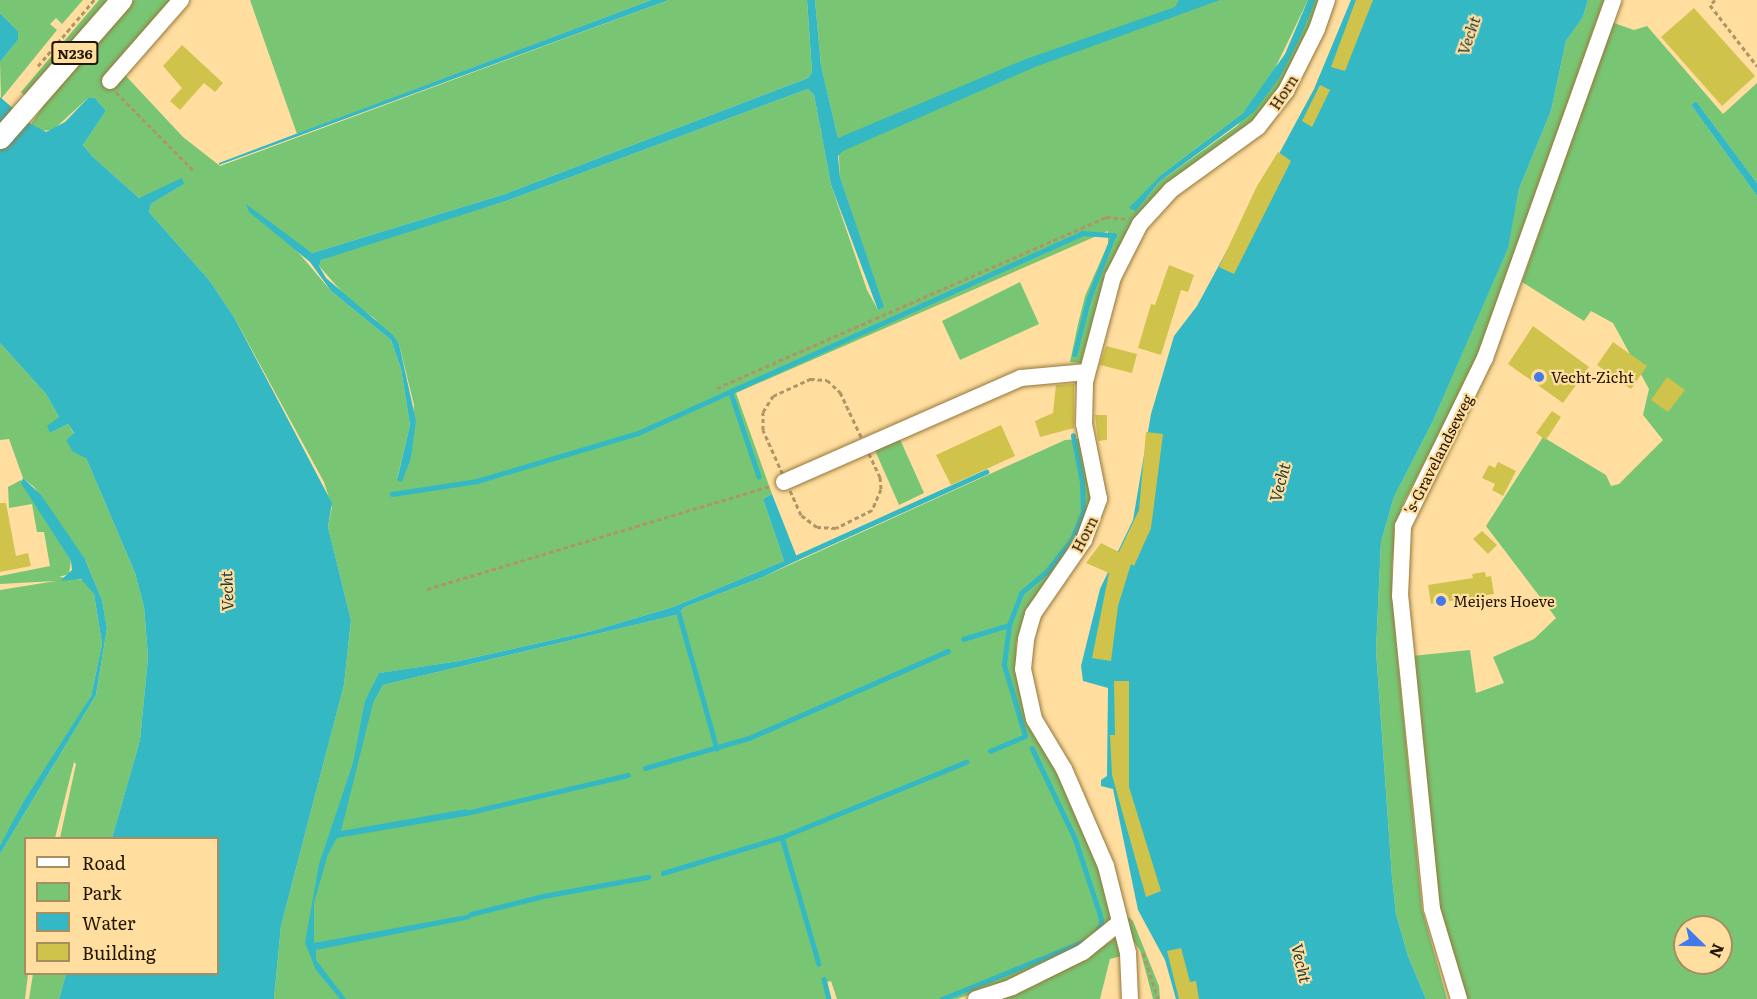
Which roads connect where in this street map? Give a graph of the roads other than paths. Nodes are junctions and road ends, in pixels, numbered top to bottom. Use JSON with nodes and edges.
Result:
{"nodes":[{"id":1,"x":121,"y":0,"type":"edge"},
{"id":2,"x":181,"y":0,"type":"edge"},
{"id":3,"x":1327,"y":0,"type":"edge"},
{"id":4,"x":1613,"y":0,"type":"edge"},
{"id":5,"x":110,"y":81,"type":"road end"},
{"id":6,"x":0,"y":138,"type":"edge"},
{"id":7,"x":1087,"y":372,"type":"junction"},
{"id":8,"x":784,"y":482,"type":"road end"},
{"id":9,"x":1119,"y":923,"type":"junction"},
{"id":10,"x":976,"y":999,"type":"edge"},
{"id":11,"x":1130,"y":999,"type":"edge"},
{"id":12,"x":1459,"y":999,"type":"edge"}],
"edges":[{"from":1,"to":6,"type":"main road","number":"N236"},
{"from":2,"to":5,"type":"street"},
{"from":3,"to":7,"type":"street","name":"Horn"},
{"from":4,"to":12,"type":"street","name":"'s-Gravelandseweg"},
{"from":7,"to":8,"type":"street"},
{"from":7,"to":9,"type":"street","name":"Horn"},
{"from":9,"to":10,"type":"street"},
{"from":9,"to":11,"type":"street","name":"Horn"}]}
